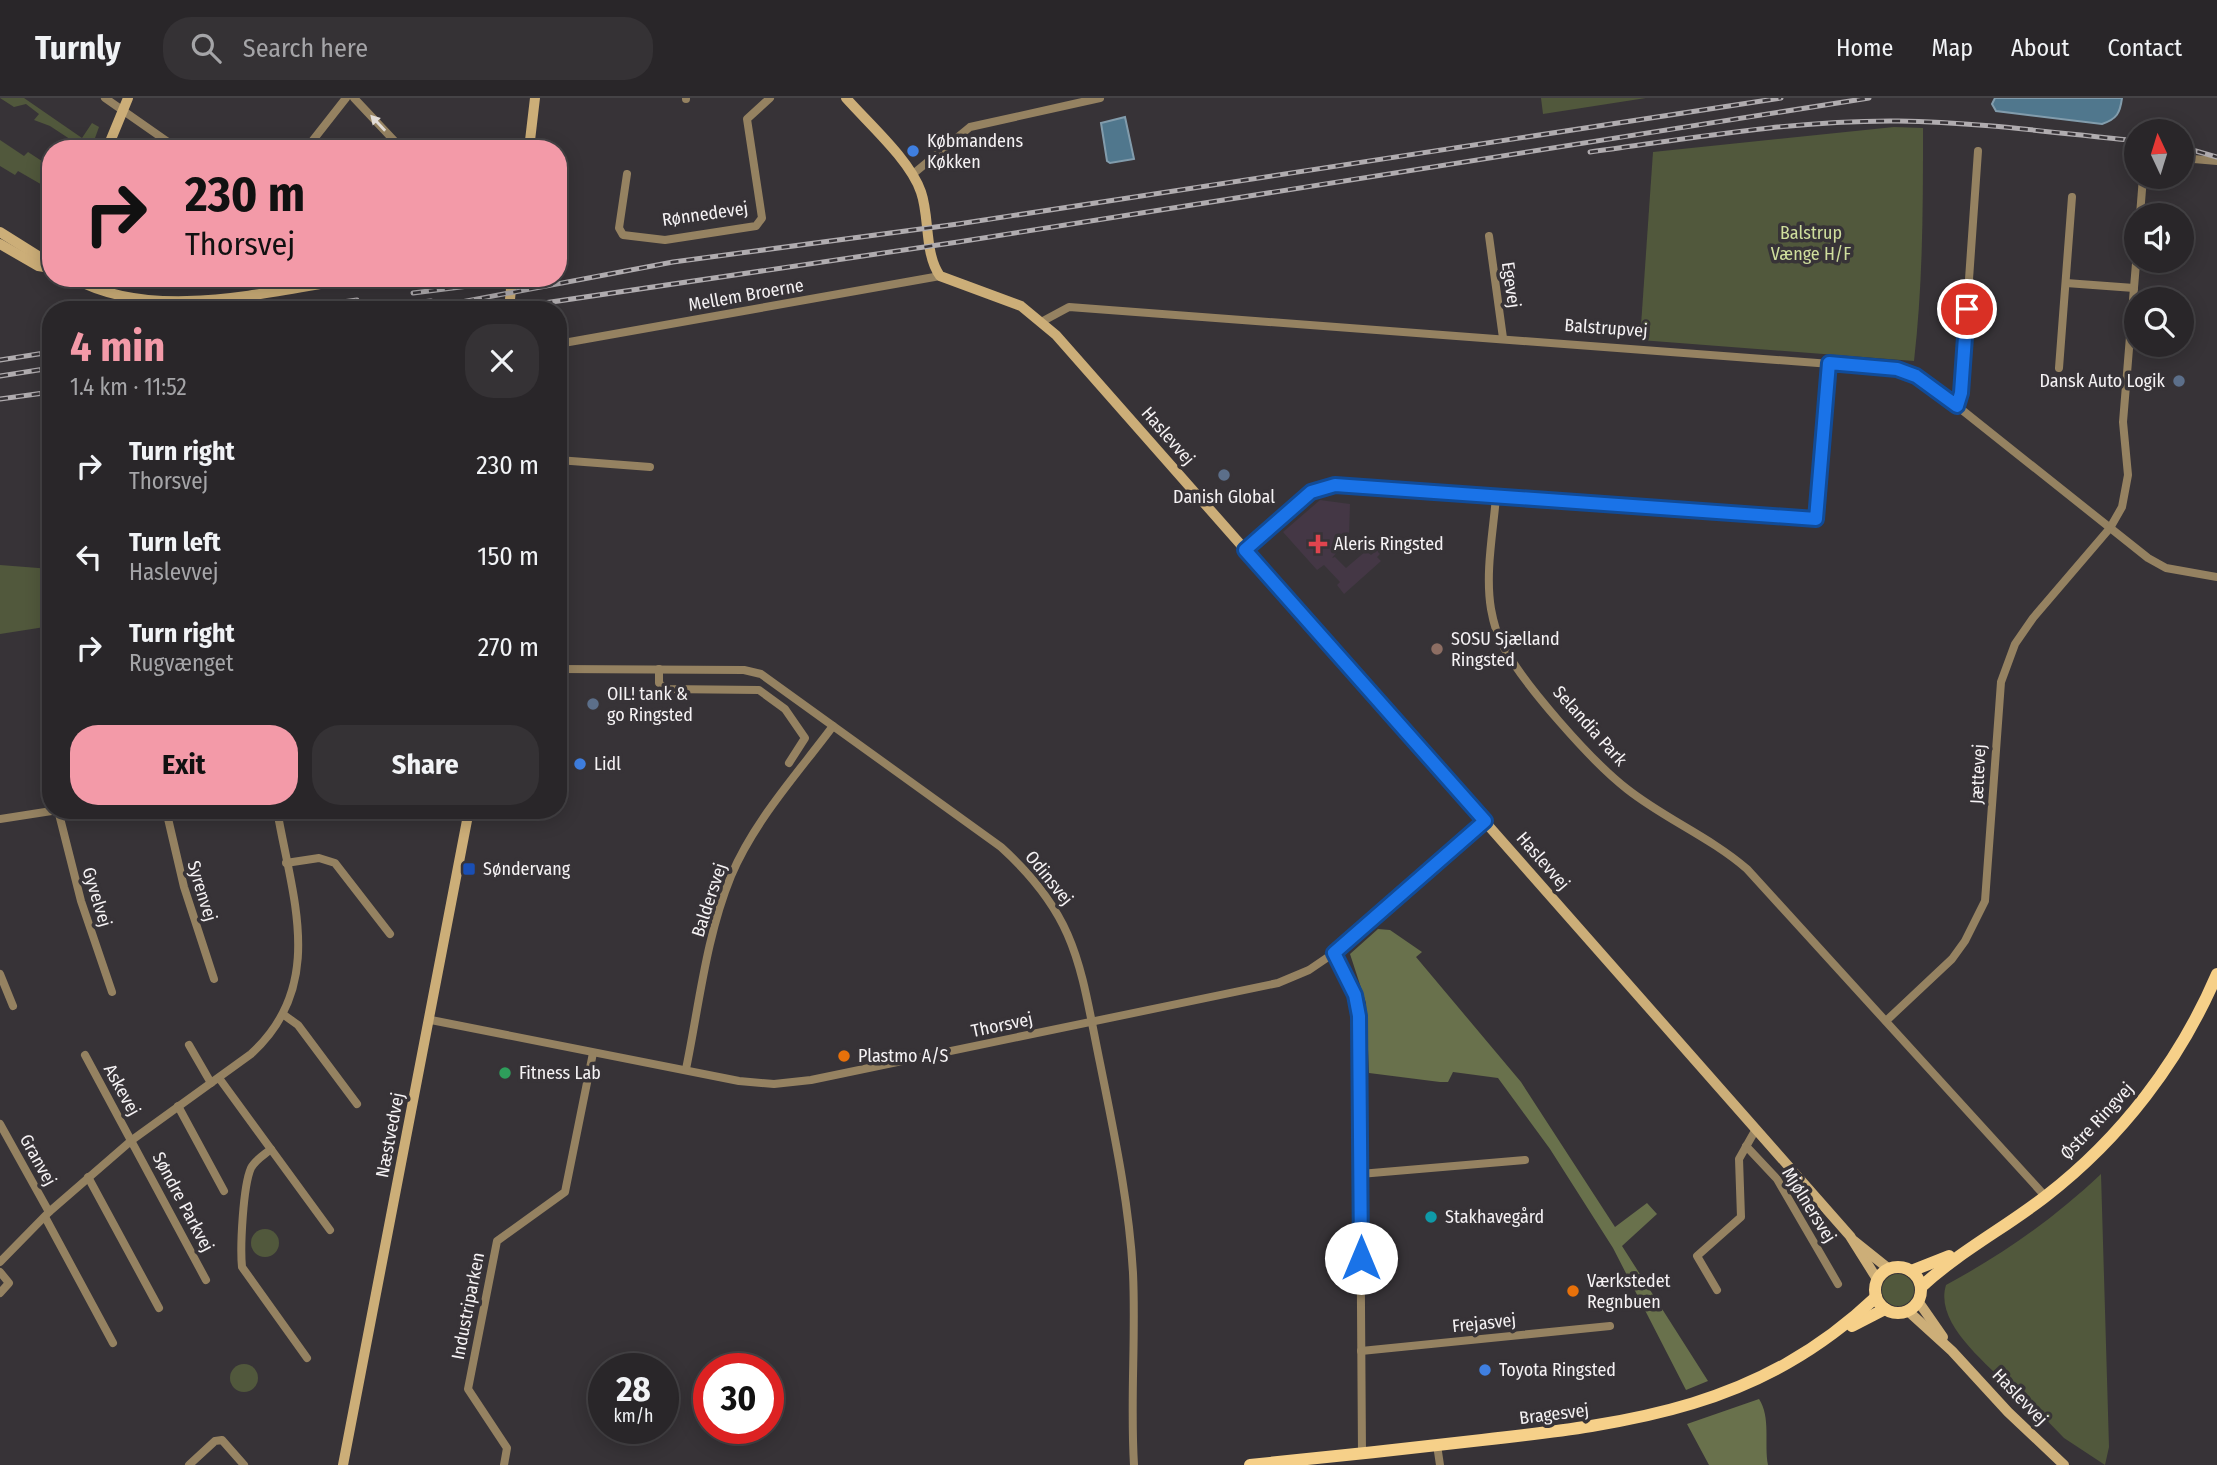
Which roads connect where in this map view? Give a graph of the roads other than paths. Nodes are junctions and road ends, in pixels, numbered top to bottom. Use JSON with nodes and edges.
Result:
{"nodes":[{"id":1,"x":105,"y":98,"type":"edge"},
{"id":2,"x":128,"y":98,"type":"edge"},
{"id":3,"x":346,"y":98,"type":"edge"},
{"id":4,"x":354,"y":98,"type":"edge"},
{"id":5,"x":535,"y":98,"type":"edge"},
{"id":6,"x":770,"y":98,"type":"edge"},
{"id":7,"x":846,"y":98,"type":"edge"},
{"id":8,"x":1100,"y":98,"type":"edge"},
{"id":9,"x":1066,"y":101,"type":"edge"},
{"id":10,"x":123,"y":111,"type":"junction"},
{"id":11,"x":111,"y":140,"type":"edge"},
{"id":12,"x":165,"y":140,"type":"edge"},
{"id":13,"x":313,"y":140,"type":"edge"},
{"id":14,"x":394,"y":140,"type":"edge"},
{"id":15,"x":530,"y":140,"type":"edge"},
{"id":16,"x":1978,"y":150,"type":"dead end"},
{"id":17,"x":2194,"y":159,"type":"edge"},
{"id":18,"x":2217,"y":161,"type":"edge"},
{"id":19,"x":627,"y":174,"type":"dead end"},
{"id":20,"x":913,"y":174,"type":"junction"},
{"id":21,"x":2072,"y":197,"type":"dead end"},
{"id":22,"x":0,"y":232,"type":"edge"},
{"id":23,"x":1489,"y":236,"type":"dead end"},
{"id":24,"x":0,"y":244,"type":"edge"},
{"id":25,"x":42,"y":260,"type":"edge"},
{"id":26,"x":42,"y":266,"type":"edge"},
{"id":27,"x":940,"y":276,"type":"junction"},
{"id":28,"x":2066,"y":283,"type":"junction"},
{"id":29,"x":95,"y":287,"type":"edge"},
{"id":30,"x":272,"y":287,"type":"edge"},
{"id":31,"x":294,"y":287,"type":"edge"},
{"id":32,"x":2124,"y":287,"type":"edge"},
{"id":33,"x":273,"y":290,"type":"junction"},
{"id":34,"x":154,"y":301,"type":"edge"},
{"id":35,"x":154,"y":301,"type":"edge"},
{"id":36,"x":1043,"y":321,"type":"junction"},
{"id":37,"x":1503,"y":338,"type":"junction"},
{"id":38,"x":567,"y":342,"type":"edge"},
{"id":39,"x":2128,"y":357,"type":"edge"},
{"id":40,"x":1829,"y":363,"type":"junction"},
{"id":41,"x":2059,"y":368,"type":"dead end"},
{"id":42,"x":1957,"y":406,"type":"junction"},
{"id":43,"x":567,"y":461,"type":"edge"},
{"id":44,"x":650,"y":467,"type":"dead end"},
{"id":45,"x":1496,"y":497,"type":"junction"},
{"id":46,"x":2110,"y":528,"type":"junction"},
{"id":47,"x":1245,"y":550,"type":"junction"},
{"id":48,"x":2217,"y":577,"type":"edge"},
{"id":49,"x":567,"y":668,"type":"edge"},
{"id":50,"x":659,"y":669,"type":"junction"},
{"id":51,"x":784,"y":691,"type":"junction"},
{"id":52,"x":776,"y":703,"type":"junction"},
{"id":53,"x":833,"y":726,"type":"junction"},
{"id":54,"x":789,"y":762,"type":"dead end"},
{"id":55,"x":42,"y":812,"type":"edge"},
{"id":56,"x":0,"y":819,"type":"edge"},
{"id":57,"x":60,"y":819,"type":"edge"},
{"id":58,"x":168,"y":819,"type":"edge"},
{"id":59,"x":278,"y":819,"type":"edge"},
{"id":60,"x":467,"y":819,"type":"edge"},
{"id":61,"x":1485,"y":821,"type":"junction"},
{"id":62,"x":286,"y":863,"type":"junction"},
{"id":63,"x":390,"y":934,"type":"dead end"},
{"id":64,"x":1334,"y":953,"type":"junction"},
{"id":65,"x":0,"y":974,"type":"edge"},
{"id":66,"x":2217,"y":974,"type":"edge"},
{"id":67,"x":214,"y":979,"type":"dead end"},
{"id":68,"x":112,"y":992,"type":"dead end"},
{"id":69,"x":13,"y":1006,"type":"dead end"},
{"id":70,"x":284,"y":1015,"type":"junction"},
{"id":71,"x":431,"y":1020,"type":"junction"},
{"id":72,"x":1886,"y":1021,"type":"junction"},
{"id":73,"x":1092,"y":1023,"type":"junction"},
{"id":74,"x":189,"y":1045,"type":"dead end"},
{"id":75,"x":593,"y":1053,"type":"junction"},
{"id":76,"x":85,"y":1055,"type":"dead end"},
{"id":77,"x":686,"y":1069,"type":"junction"},
{"id":78,"x":215,"y":1081,"type":"junction"},
{"id":79,"x":357,"y":1104,"type":"dead end"},
{"id":80,"x":178,"y":1106,"type":"junction"},
{"id":81,"x":0,"y":1124,"type":"edge"},
{"id":82,"x":1756,"y":1129,"type":"junction"},
{"id":83,"x":132,"y":1140,"type":"junction"},
{"id":84,"x":1746,"y":1146,"type":"junction"},
{"id":85,"x":271,"y":1149,"type":"junction"},
{"id":86,"x":1525,"y":1160,"type":"dead end"},
{"id":87,"x":1360,"y":1174,"type":"junction"},
{"id":88,"x":88,"y":1177,"type":"junction"},
{"id":89,"x":224,"y":1191,"type":"dead end"},
{"id":90,"x":2045,"y":1196,"type":"junction"},
{"id":91,"x":47,"y":1215,"type":"junction"},
{"id":92,"x":330,"y":1230,"type":"dead end"},
{"id":93,"x":1850,"y":1236,"type":"junction"},
{"id":94,"x":1960,"y":1253,"type":"junction"},
{"id":95,"x":0,"y":1262,"type":"edge"},
{"id":96,"x":1889,"y":1269,"type":"junction"},
{"id":97,"x":1911,"y":1271,"type":"junction"},
{"id":98,"x":0,"y":1272,"type":"edge"},
{"id":99,"x":1877,"y":1279,"type":"junction"},
{"id":100,"x":206,"y":1280,"type":"dead end"},
{"id":101,"x":1838,"y":1284,"type":"dead end"},
{"id":102,"x":1921,"y":1287,"type":"junction"},
{"id":103,"x":1717,"y":1290,"type":"dead end"},
{"id":104,"x":0,"y":1293,"type":"edge"},
{"id":105,"x":1876,"y":1297,"type":"junction"},
{"id":106,"x":1918,"y":1301,"type":"junction"},
{"id":107,"x":159,"y":1308,"type":"dead end"},
{"id":108,"x":1885,"y":1309,"type":"junction"},
{"id":109,"x":1908,"y":1311,"type":"junction"},
{"id":110,"x":1609,"y":1326,"type":"dead end"},
{"id":111,"x":1842,"y":1329,"type":"junction"},
{"id":112,"x":113,"y":1343,"type":"dead end"},
{"id":113,"x":1361,"y":1351,"type":"junction"},
{"id":114,"x":1952,"y":1351,"type":"junction"},
{"id":115,"x":307,"y":1358,"type":"dead end"},
{"id":116,"x":1437,"y":1445,"type":"junction"},
{"id":117,"x":1362,"y":1453,"type":"junction"},
{"id":118,"x":189,"y":1465,"type":"edge"},
{"id":119,"x":244,"y":1465,"type":"edge"},
{"id":120,"x":343,"y":1465,"type":"edge"},
{"id":121,"x":504,"y":1465,"type":"edge"},
{"id":122,"x":1134,"y":1465,"type":"edge"},
{"id":123,"x":1250,"y":1465,"type":"edge"},
{"id":124,"x":1440,"y":1465,"type":"edge"},
{"id":125,"x":2064,"y":1465,"type":"edge"}],
"edges":[{"from":1,"to":10,"type":"street"},
{"from":2,"to":10,"type":"street"},
{"from":3,"to":13,"type":"street"},
{"from":14,"to":4,"type":"street","one_way":true},
{"from":5,"to":15,"type":"street"},
{"from":6,"to":19,"type":"street","name":"Rønnedevej"},
{"from":7,"to":20,"type":"street"},
{"from":8,"to":9,"type":"street"},
{"from":9,"to":20,"type":"street"},
{"from":10,"to":11,"type":"street"},
{"from":10,"to":12,"type":"street"},
{"from":16,"to":42,"type":"street"},
{"from":17,"to":18,"type":"street"},
{"from":20,"to":27,"type":"street"},
{"from":21,"to":28,"type":"street"},
{"from":22,"to":25,"type":"street"},
{"from":23,"to":37,"type":"street","name":"Egevej"},
{"from":24,"to":26,"type":"street"},
{"from":27,"to":36,"type":"street"},
{"from":27,"to":38,"type":"street","name":"Mellem Broerne"},
{"from":28,"to":32,"type":"street"},
{"from":28,"to":41,"type":"street"},
{"from":29,"to":35,"type":"street"},
{"from":30,"to":33,"type":"street"},
{"from":31,"to":33,"type":"street"},
{"from":33,"to":34,"type":"street"},
{"from":36,"to":37,"type":"street","name":"Balstrupvej"},
{"from":36,"to":47,"type":"street","name":"Haslevvej"},
{"from":37,"to":40,"type":"street","name":"Balstrupvej"},
{"from":39,"to":46,"type":"street","name":"Jættevej"},
{"from":40,"to":42,"type":"street","name":"Balstrupvej"},
{"from":40,"to":45,"type":"street"},
{"from":42,"to":46,"type":"street","name":"Balstrupvej"},
{"from":43,"to":44,"type":"street"},
{"from":45,"to":47,"type":"street"},
{"from":45,"to":72,"type":"street","name":"Selandia Park"},
{"from":46,"to":48,"type":"street","name":"Balstrupvej"},
{"from":46,"to":72,"type":"street","name":"Jættevej"},
{"from":47,"to":61,"type":"street","name":"Haslevvej"},
{"from":49,"to":50,"type":"street","name":"Odinsvej"},
{"from":50,"to":51,"type":"street","name":"Odinsvej"},
{"from":50,"to":52,"type":"street"},
{"from":51,"to":52,"type":"street"},
{"from":51,"to":53,"type":"street","name":"Odinsvej"},
{"from":52,"to":54,"type":"street"},
{"from":53,"to":73,"type":"street","name":"Odinsvej"},
{"from":53,"to":77,"type":"street","name":"Baldersvej"},
{"from":55,"to":56,"type":"street"},
{"from":57,"to":68,"type":"street","name":"Gyvelvej"},
{"from":58,"to":67,"type":"street","name":"Syrenvej"},
{"from":59,"to":62,"type":"street","name":"Søndre Parkvej"},
{"from":60,"to":71,"type":"street","name":"Næstvedvej"},
{"from":61,"to":64,"type":"street","name":"Thorsvej"},
{"from":61,"to":82,"type":"street","name":"Haslevvej"},
{"from":62,"to":63,"type":"street"},
{"from":62,"to":70,"type":"street","name":"Søndre Parkvej"},
{"from":64,"to":73,"type":"street","name":"Thorsvej"},
{"from":64,"to":87,"type":"street"},
{"from":65,"to":69,"type":"street"},
{"from":66,"to":90,"type":"main road","name":"Østre Ringvej"},
{"from":70,"to":78,"type":"street","name":"Søndre Parkvej"},
{"from":70,"to":79,"type":"street"},
{"from":71,"to":75,"type":"street","name":"Thorsvej"},
{"from":71,"to":120,"type":"street","name":"Næstvedvej"},
{"from":72,"to":90,"type":"street"},
{"from":73,"to":77,"type":"street","name":"Thorsvej"},
{"from":73,"to":122,"type":"street","name":"Odinsvej"},
{"from":74,"to":78,"type":"street"},
{"from":75,"to":77,"type":"street","name":"Thorsvej"},
{"from":75,"to":121,"type":"street","name":"Industriparken"},
{"from":76,"to":83,"type":"street","name":"Askevej"},
{"from":78,"to":80,"type":"street","name":"Søndre Parkvej"},
{"from":78,"to":85,"type":"street"},
{"from":80,"to":83,"type":"street","name":"Søndre Parkvej"},
{"from":80,"to":89,"type":"street"},
{"from":81,"to":91,"type":"street","name":"Granvej"},
{"from":82,"to":84,"type":"street"},
{"from":82,"to":93,"type":"street","name":"Haslevvej"},
{"from":83,"to":88,"type":"street","name":"Søndre Parkvej"},
{"from":83,"to":100,"type":"street","name":"Søndre Parkvej"},
{"from":84,"to":101,"type":"street","name":"Mjølnersvej"},
{"from":84,"to":103,"type":"street"},
{"from":85,"to":92,"type":"street"},
{"from":85,"to":115,"type":"street","name":"Søndre Parkvej"},
{"from":86,"to":87,"type":"street"},
{"from":87,"to":113,"type":"street"},
{"from":88,"to":91,"type":"street","name":"Søndre Parkvej"},
{"from":88,"to":107,"type":"street"},
{"from":90,"to":94,"type":"main road","name":"Østre Ringvej"},
{"from":91,"to":95,"type":"street","name":"Søndre Parkvej"},
{"from":91,"to":112,"type":"street"},
{"from":93,"to":96,"type":"street","name":"Haslevvej"},
{"from":93,"to":99,"type":"street","name":"Haslevvej"},
{"from":94,"to":97,"type":"main road","name":"Østre Ringvej"},
{"from":94,"to":102,"type":"main road","name":"Østre Ringvej"},
{"from":96,"to":97,"type":"main road"},
{"from":96,"to":99,"type":"main road"},
{"from":97,"to":102,"type":"main road"},
{"from":98,"to":104,"type":"street"},
{"from":99,"to":105,"type":"main road"},
{"from":102,"to":106,"type":"main road"},
{"from":105,"to":108,"type":"main road"},
{"from":105,"to":111,"type":"main road","name":"Bragesvej"},
{"from":106,"to":109,"type":"main road"},
{"from":106,"to":114,"type":"street","name":"Haslevvej"},
{"from":108,"to":109,"type":"main road"},
{"from":108,"to":111,"type":"main road","name":"Bragesvej"},
{"from":109,"to":114,"type":"street","name":"Haslevvej"},
{"from":110,"to":113,"type":"street","name":"Frejasvej"},
{"from":111,"to":116,"type":"main road","name":"Bragesvej"},
{"from":113,"to":117,"type":"street"},
{"from":114,"to":125,"type":"street","name":"Haslevvej"},
{"from":116,"to":117,"type":"main road","name":"Bragesvej"},
{"from":116,"to":124,"type":"street"},
{"from":117,"to":123,"type":"main road","name":"Bragesvej"},
{"from":118,"to":119,"type":"street"}]}
